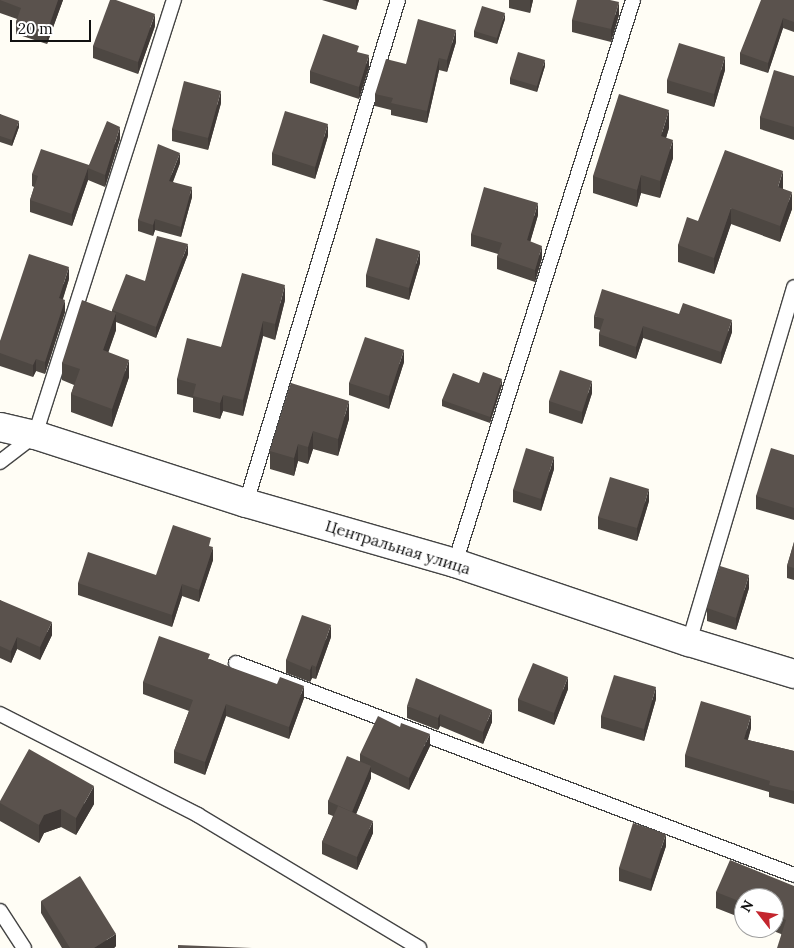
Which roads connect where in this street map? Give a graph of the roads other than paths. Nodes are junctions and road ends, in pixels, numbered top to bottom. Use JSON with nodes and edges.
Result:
{"nodes":[{"id":1,"x":174,"y":0,"type":"edge"},
{"id":2,"x":398,"y":0,"type":"edge"},
{"id":3,"x":633,"y":0,"type":"edge"},
{"id":4,"x":794,"y":287,"type":"edge"},
{"id":5,"x":0,"y":427,"type":"edge"},
{"id":6,"x":35,"y":435,"type":"junction"},
{"id":7,"x":0,"y":462,"type":"edge"},
{"id":8,"x":246,"y":503,"type":"junction"},
{"id":9,"x":455,"y":563,"type":"junction"},
{"id":10,"x":689,"y":642,"type":"junction"},
{"id":11,"x":236,"y":663,"type":"dead end"},
{"id":12,"x":794,"y":674,"type":"edge"},
{"id":13,"x":0,"y":714,"type":"edge"},
{"id":14,"x":794,"y":875,"type":"edge"},
{"id":15,"x":0,"y":911,"type":"edge"},
{"id":16,"x":24,"y":948,"type":"edge"},
{"id":17,"x":419,"y":948,"type":"edge"}],
"edges":[{"from":1,"to":6,"type":"lane"},
{"from":2,"to":8,"type":"lane"},
{"from":3,"to":9,"type":"lane"},
{"from":4,"to":10,"type":"lane"},
{"from":5,"to":6,"type":"street","name":"Центральная улица"},
{"from":6,"to":7,"type":"lane"},
{"from":6,"to":8,"type":"street","name":"Центральная улица"},
{"from":8,"to":9,"type":"street","name":"Центральная улица"},
{"from":9,"to":10,"type":"street","name":"Центральная улица"},
{"from":10,"to":12,"type":"street","name":"Центральная улица"},
{"from":11,"to":14,"type":"lane"},
{"from":13,"to":17,"type":"lane"},
{"from":15,"to":16,"type":"lane"}]}
